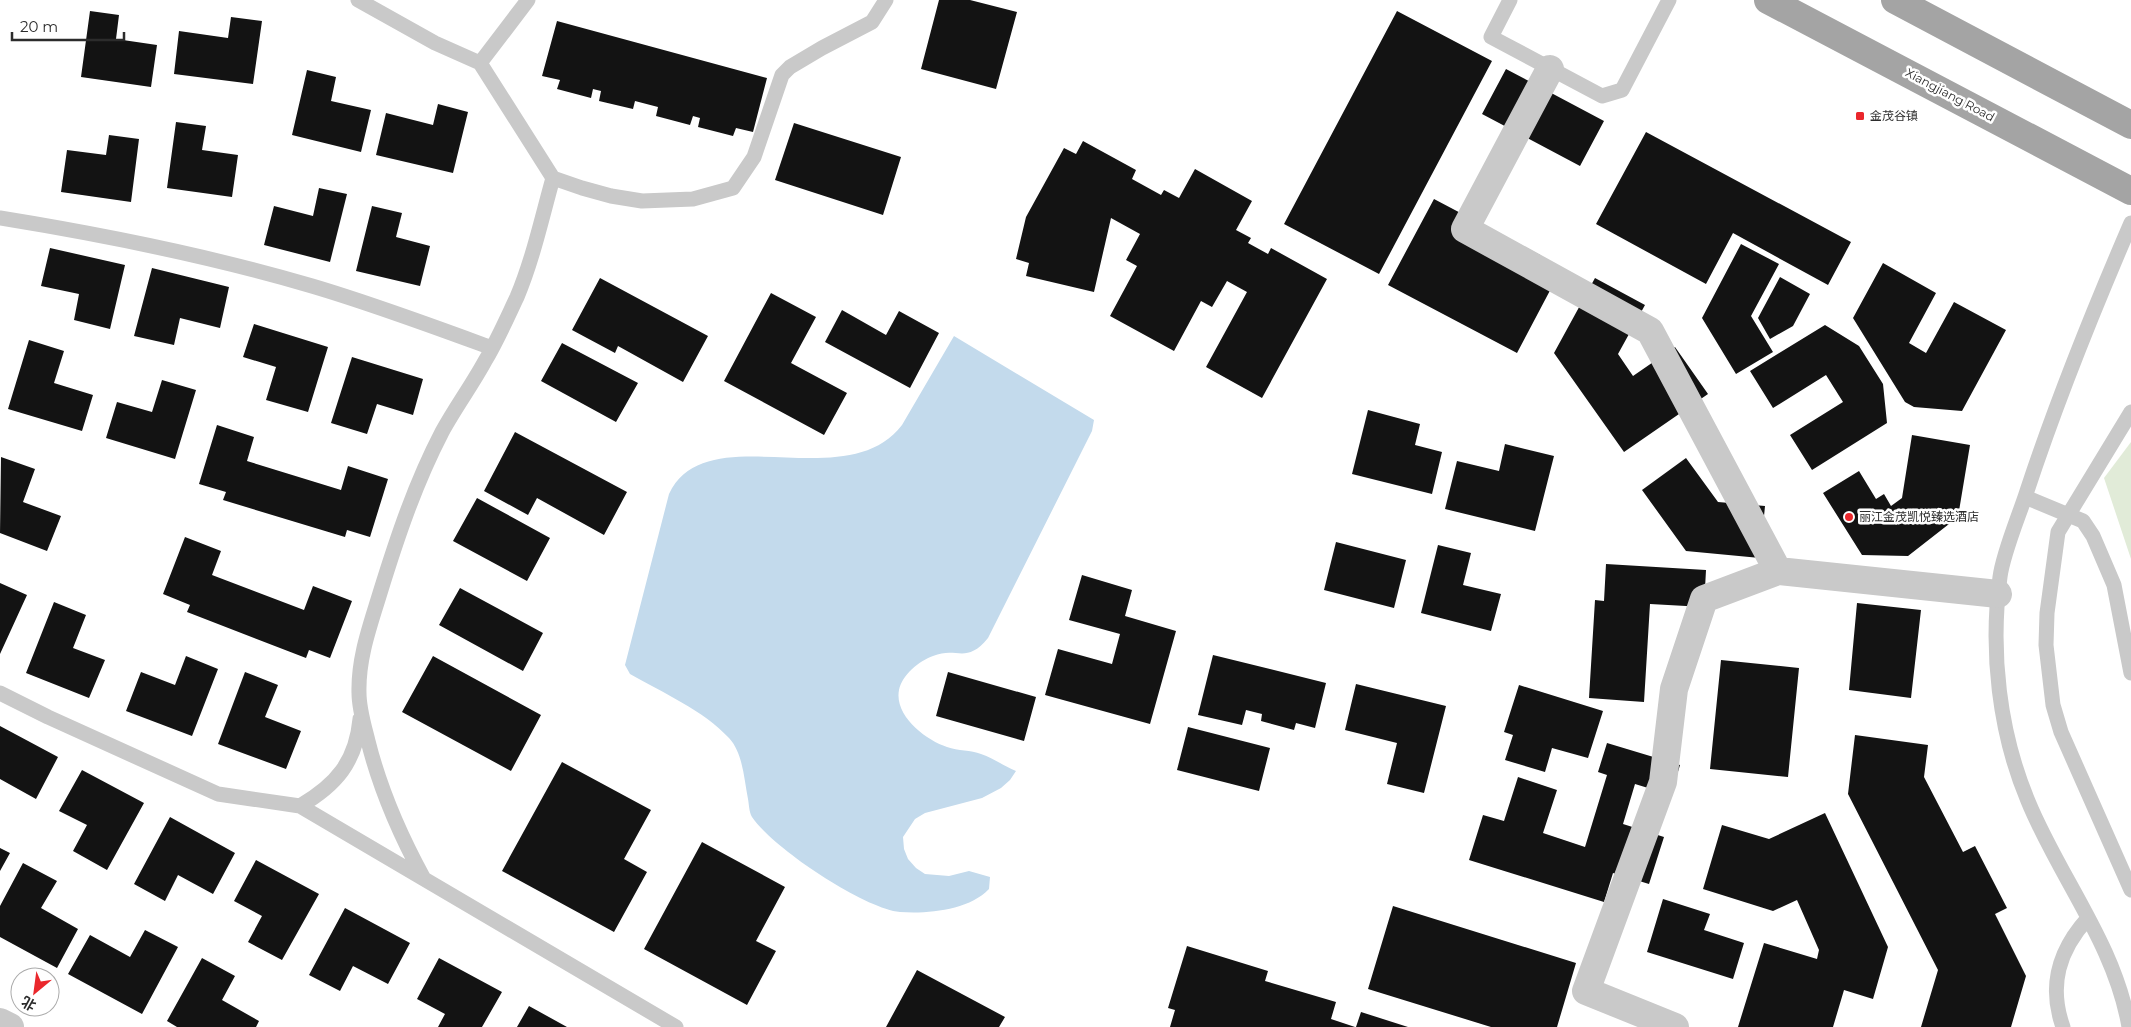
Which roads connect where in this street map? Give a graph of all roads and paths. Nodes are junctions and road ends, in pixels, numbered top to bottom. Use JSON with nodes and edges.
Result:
{"nodes":[{"id":1,"x":358,"y":0,"type":"edge"},
{"id":2,"x":528,"y":0,"type":"edge"},
{"id":3,"x":886,"y":0,"type":"edge"},
{"id":4,"x":1510,"y":0,"type":"edge"},
{"id":5,"x":1669,"y":0,"type":"edge"},
{"id":6,"x":1768,"y":0,"type":"edge"},
{"id":7,"x":1895,"y":0,"type":"edge"},
{"id":8,"x":480,"y":63,"type":"junction"},
{"id":9,"x":1550,"y":69,"type":"junction"},
{"id":10,"x":2131,"y":125,"type":"edge"},
{"id":11,"x":554,"y":178,"type":"junction"},
{"id":12,"x":2131,"y":191,"type":"edge"},
{"id":13,"x":0,"y":218,"type":"edge"},
{"id":14,"x":2131,"y":223,"type":"edge"},
{"id":15,"x":492,"y":348,"type":"junction"},
{"id":16,"x":2131,"y":412,"type":"edge"},
{"id":17,"x":2025,"y":497,"type":"junction"},
{"id":18,"x":2069,"y":515,"type":"junction"},
{"id":19,"x":1778,"y":571,"type":"junction"},
{"id":20,"x":1998,"y":594,"type":"junction"},
{"id":21,"x":2131,"y":673,"type":"edge"},
{"id":22,"x":0,"y":693,"type":"edge"},
{"id":23,"x":361,"y":711,"type":"junction"},
{"id":24,"x":300,"y":806,"type":"junction"},
{"id":25,"x":2125,"y":865,"type":"edge"},
{"id":26,"x":423,"y":878,"type":"junction"},
{"id":27,"x":2131,"y":890,"type":"edge"},
{"id":28,"x":2088,"y":918,"type":"junction"},
{"id":29,"x":0,"y":1022,"type":"edge"},
{"id":30,"x":10,"y":1027,"type":"edge"},
{"id":31,"x":676,"y":1027,"type":"edge"},
{"id":32,"x":1676,"y":1027,"type":"edge"},
{"id":33,"x":2063,"y":1027,"type":"edge"},
{"id":34,"x":2130,"y":1027,"type":"edge"}],
"edges":[{"from":1,"to":8,"type":"lane"},
{"from":2,"to":8,"type":"lane"},
{"from":3,"to":11,"type":"lane"},
{"from":4,"to":9,"type":"lane"},
{"from":5,"to":9,"type":"lane"},
{"from":6,"to":12,"type":"main road","name":"Xiangjiang Road"},
{"from":7,"to":10,"type":"main road"},
{"from":8,"to":11,"type":"lane"},
{"from":9,"to":19,"type":"street"},
{"from":11,"to":15,"type":"lane"},
{"from":13,"to":15,"type":"lane"},
{"from":14,"to":17,"type":"lane"},
{"from":15,"to":23,"type":"lane"},
{"from":16,"to":18,"type":"lane"},
{"from":17,"to":18,"type":"lane"},
{"from":17,"to":20,"type":"lane"},
{"from":18,"to":21,"type":"lane"},
{"from":18,"to":25,"type":"lane"},
{"from":19,"to":20,"type":"street"},
{"from":19,"to":32,"type":"street"},
{"from":20,"to":28,"type":"lane"},
{"from":22,"to":24,"type":"lane"},
{"from":23,"to":24,"type":"lane"},
{"from":23,"to":26,"type":"lane"},
{"from":24,"to":26,"type":"lane"},
{"from":25,"to":27,"type":"lane"},
{"from":26,"to":31,"type":"lane"},
{"from":28,"to":33,"type":"lane"},
{"from":28,"to":34,"type":"lane"},
{"from":29,"to":30,"type":"street"}]}
